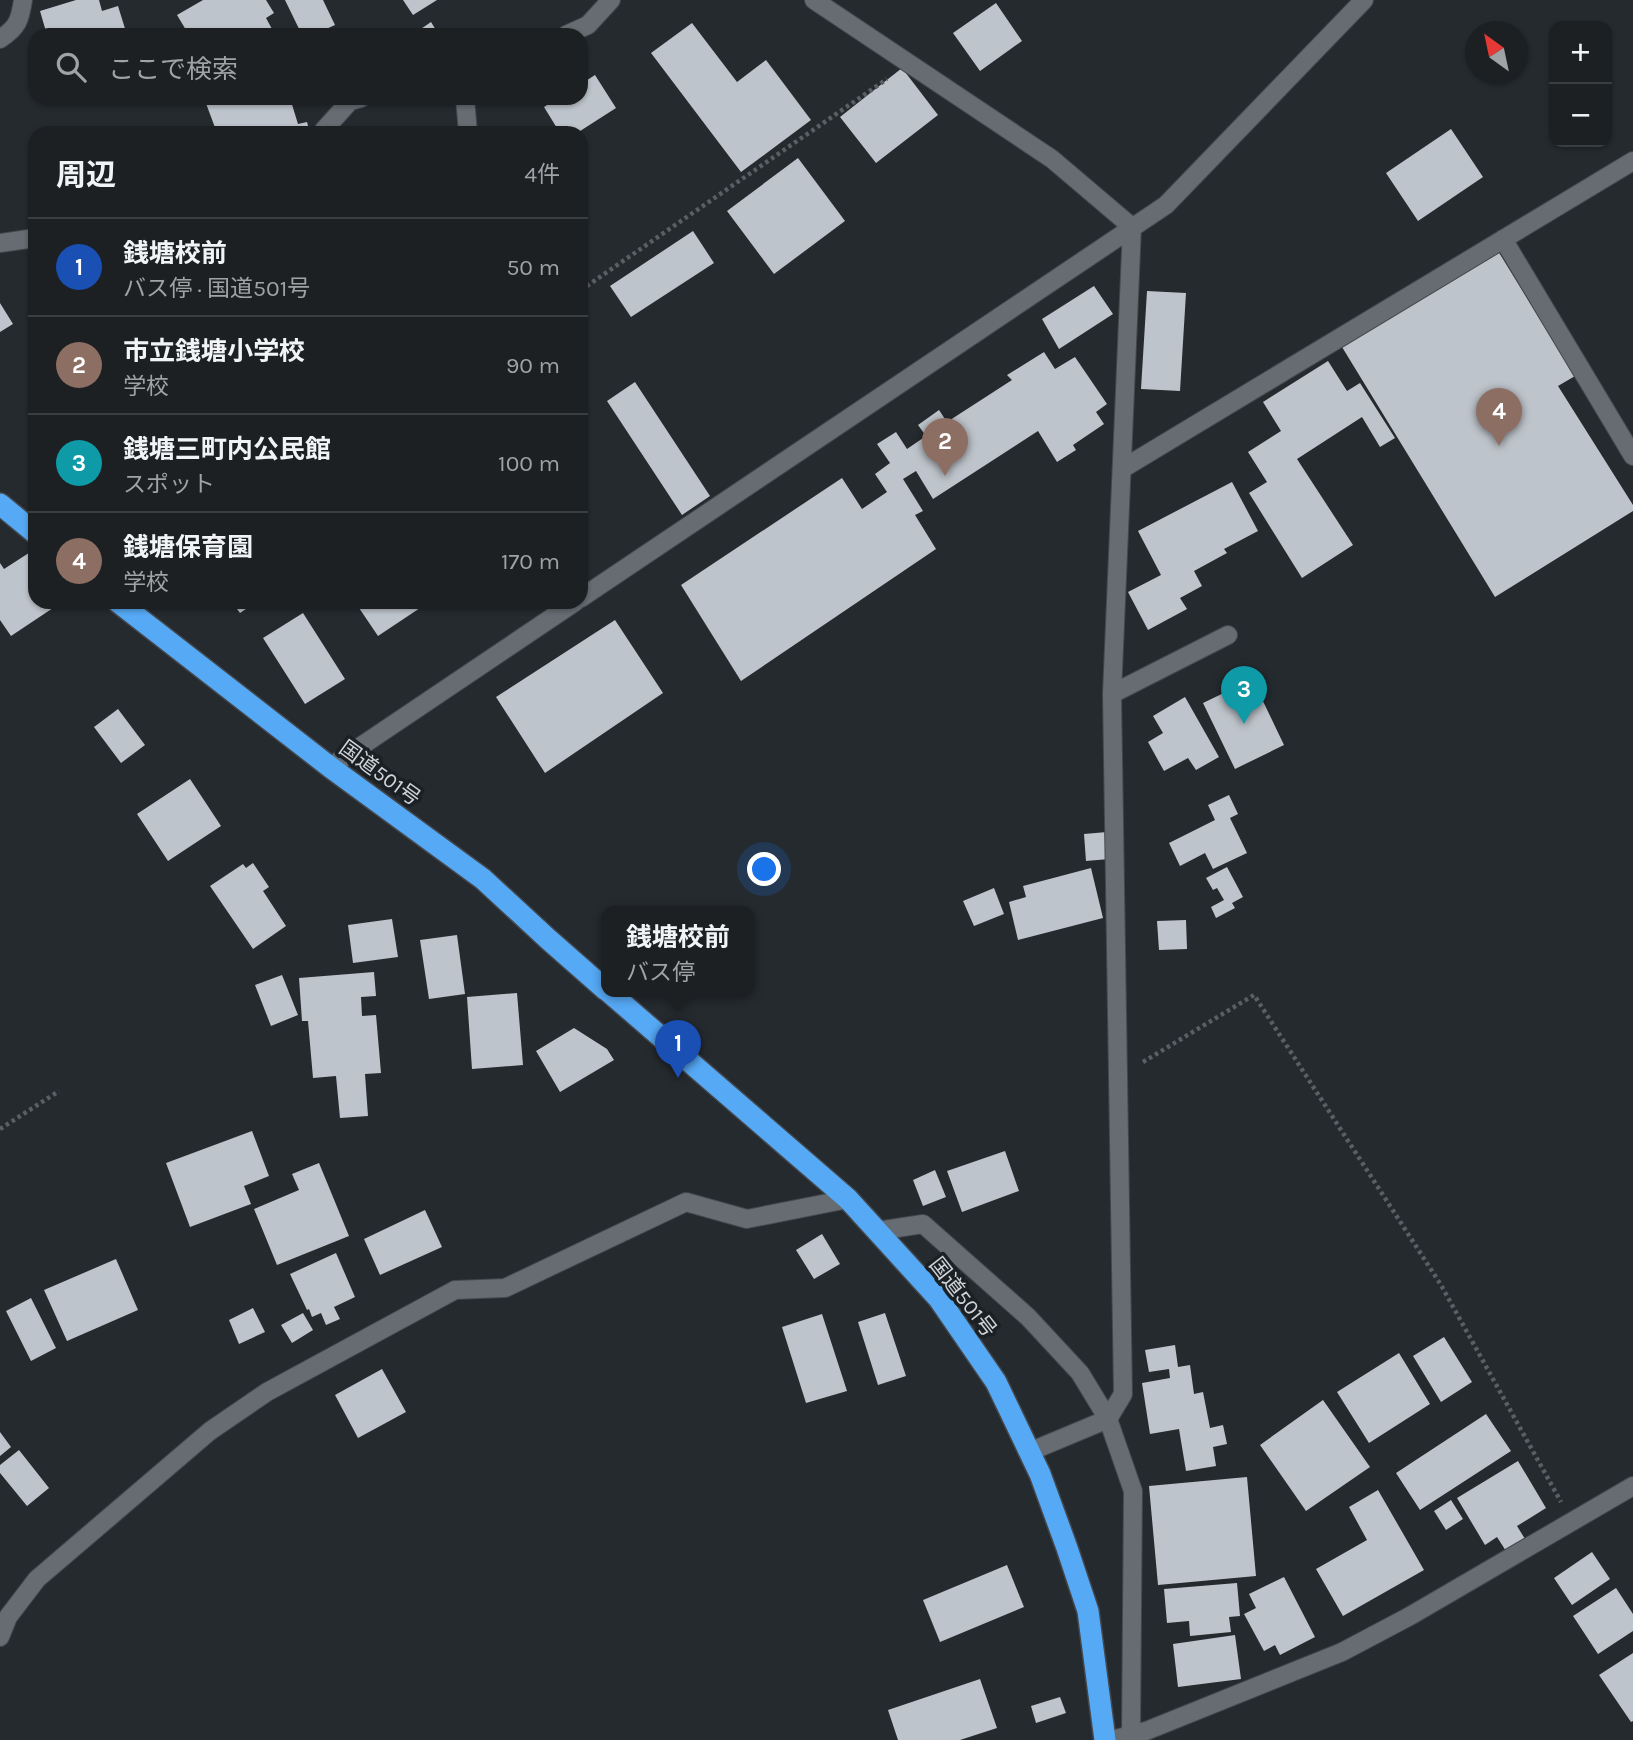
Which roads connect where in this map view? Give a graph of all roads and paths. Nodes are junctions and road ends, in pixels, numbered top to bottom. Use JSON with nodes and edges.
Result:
{"nodes":[{"id":1,"x":23,"y":0,"type":"edge"},
{"id":2,"x":611,"y":0,"type":"edge"},
{"id":3,"x":814,"y":0,"type":"edge"},
{"id":4,"x":1364,"y":0,"type":"edge"},
{"id":5,"x":580,"y":28,"type":"edge"},
{"id":6,"x":0,"y":39,"type":"edge"},
{"id":7,"x":890,"y":76,"type":"dead end"},
{"id":8,"x":346,"y":105,"type":"edge"},
{"id":9,"x":466,"y":105,"type":"edge"},
{"id":10,"x":327,"y":126,"type":"edge"},
{"id":11,"x":467,"y":126,"type":"edge"},
{"id":12,"x":1633,"y":161,"type":"edge"},
{"id":13,"x":1132,"y":227,"type":"junction"},
{"id":14,"x":28,"y":239,"type":"edge"},
{"id":15,"x":1503,"y":239,"type":"junction"},
{"id":16,"x":0,"y":243,"type":"edge"},
{"id":17,"x":588,"y":285,"type":"edge"},
{"id":18,"x":1633,"y":456,"type":"edge"},
{"id":19,"x":1122,"y":469,"type":"junction"},
{"id":20,"x":0,"y":504,"type":"edge"},
{"id":21,"x":28,"y":527,"type":"edge"},
{"id":22,"x":588,"y":593,"type":"edge"},
{"id":23,"x":127,"y":609,"type":"edge"},
{"id":24,"x":565,"y":609,"type":"edge"},
{"id":25,"x":1228,"y":635,"type":"dead end"},
{"id":26,"x":1112,"y":694,"type":"junction"},
{"id":27,"x":330,"y":767,"type":"junction"},
{"id":28,"x":601,"y":985,"type":"edge"},
{"id":29,"x":615,"y":997,"type":"edge"},
{"id":30,"x":1118,"y":1077,"type":"junction"},
{"id":31,"x":59,"y":1091,"type":"dead end"},
{"id":32,"x":0,"y":1129,"type":"edge"},
{"id":33,"x":848,"y":1199,"type":"junction"},
{"id":34,"x":877,"y":1231,"type":"junction"},
{"id":35,"x":1108,"y":1419,"type":"junction"},
{"id":36,"x":1029,"y":1452,"type":"junction"},
{"id":37,"x":1633,"y":1486,"type":"edge"},
{"id":38,"x":1573,"y":1521,"type":"junction"},
{"id":39,"x":0,"y":1637,"type":"edge"},
{"id":40,"x":1131,"y":1735,"type":"junction"},
{"id":41,"x":1105,"y":1740,"type":"edge"},
{"id":42,"x":1112,"y":1740,"type":"edge"}],
"edges":[{"from":1,"to":6,"type":"street"},
{"from":2,"to":5,"type":"street"},
{"from":3,"to":13,"type":"street"},
{"from":4,"to":13,"type":"street"},
{"from":7,"to":17,"type":"path"},
{"from":8,"to":10,"type":"street"},
{"from":9,"to":11,"type":"street"},
{"from":12,"to":15,"type":"street"},
{"from":13,"to":19,"type":"street"},
{"from":13,"to":22,"type":"street"},
{"from":14,"to":16,"type":"street"},
{"from":15,"to":18,"type":"street"},
{"from":15,"to":19,"type":"street"},
{"from":19,"to":26,"type":"street"},
{"from":20,"to":21,"type":"highway"},
{"from":23,"to":27,"type":"highway","name":"国道501号"},
{"from":24,"to":27,"type":"street"},
{"from":25,"to":26,"type":"street"},
{"from":26,"to":30,"type":"street"},
{"from":27,"to":28,"type":"highway","name":"国道501号"},
{"from":29,"to":33,"type":"highway","name":"国道501号"},
{"from":30,"to":35,"type":"street"},
{"from":30,"to":38,"type":"path"},
{"from":31,"to":32,"type":"path"},
{"from":33,"to":34,"type":"highway","name":"国道501号"},
{"from":33,"to":39,"type":"street"},
{"from":34,"to":35,"type":"street"},
{"from":34,"to":36,"type":"highway","name":"国道501号"},
{"from":35,"to":36,"type":"street"},
{"from":35,"to":40,"type":"street"},
{"from":36,"to":41,"type":"highway","name":"国道501号"},
{"from":37,"to":38,"type":"street"},
{"from":38,"to":40,"type":"street"},
{"from":40,"to":42,"type":"street"}]}
